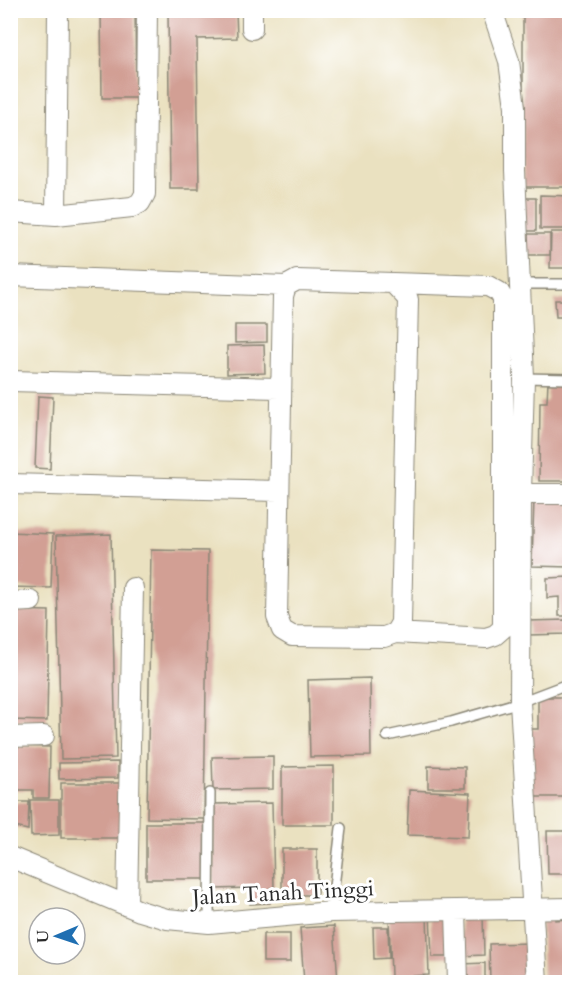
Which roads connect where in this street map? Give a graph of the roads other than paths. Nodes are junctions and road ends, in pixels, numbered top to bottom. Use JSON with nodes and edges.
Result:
{"nodes":[{"id":1,"x":58,"y":10,"type":"edge"},
{"id":2,"x":147,"y":10,"type":"edge"},
{"id":3,"x":492,"y":10,"type":"edge"},
{"id":4,"x":10,"y":212,"type":"edge"},
{"id":5,"x":56,"y":215,"type":"junction"},
{"id":6,"x":10,"y":276,"type":"edge"},
{"id":7,"x":393,"y":284,"type":"junction"},
{"id":8,"x":522,"y":284,"type":"junction"},
{"id":9,"x":570,"y":284,"type":"edge"},
{"id":10,"x":286,"y":286,"type":"junction"},
{"id":11,"x":524,"y":378,"type":"junction"},
{"id":12,"x":570,"y":379,"type":"edge"},
{"id":13,"x":10,"y":381,"type":"edge"},
{"id":14,"x":279,"y":388,"type":"junction"},
{"id":15,"x":10,"y":484,"type":"edge"},
{"id":16,"x":279,"y":491,"type":"junction"},
{"id":17,"x":521,"y":494,"type":"junction"},
{"id":18,"x":570,"y":494,"type":"edge"},
{"id":19,"x":133,"y":588,"type":"dead end"},
{"id":20,"x":31,"y":601,"type":"dead end"},
{"id":21,"x":10,"y":602,"type":"edge"},
{"id":22,"x":394,"y":633,"type":"junction"},
{"id":23,"x":570,"y":683,"type":"edge"},
{"id":24,"x":520,"y":702,"type":"junction"},
{"id":25,"x":44,"y":736,"type":"dead end"},
{"id":26,"x":387,"y":736,"type":"dead end"},
{"id":27,"x":10,"y":737,"type":"edge"},
{"id":28,"x":210,"y":793,"type":"dead end"},
{"id":29,"x":341,"y":828,"type":"dead end"},
{"id":30,"x":10,"y":857,"type":"edge"},
{"id":31,"x":126,"y":906,"type":"junction"},
{"id":32,"x":533,"y":908,"type":"junction"},
{"id":33,"x":570,"y":908,"type":"edge"},
{"id":34,"x":456,"y":911,"type":"junction"},
{"id":35,"x":331,"y":912,"type":"junction"},
{"id":36,"x":209,"y":923,"type":"junction"},
{"id":37,"x":458,"y":982,"type":"edge"},
{"id":38,"x":537,"y":982,"type":"edge"}],
"edges":[{"from":1,"to":5,"type":"street"},
{"from":2,"to":5,"type":"street"},
{"from":3,"to":8,"type":"street"},
{"from":4,"to":5,"type":"street"},
{"from":6,"to":10,"type":"street"},
{"from":7,"to":10,"type":"street"},
{"from":7,"to":22,"type":"street"},
{"from":7,"to":22,"type":"street"},
{"from":8,"to":9,"type":"lane"},
{"from":8,"to":11,"type":"street"},
{"from":10,"to":14,"type":"street"},
{"from":11,"to":12,"type":"lane"},
{"from":11,"to":17,"type":"street"},
{"from":13,"to":14,"type":"street"},
{"from":14,"to":16,"type":"street"},
{"from":15,"to":16,"type":"street"},
{"from":16,"to":22,"type":"street"},
{"from":17,"to":18,"type":"street"},
{"from":17,"to":24,"type":"street"},
{"from":19,"to":31,"type":"street"},
{"from":20,"to":21,"type":"street"},
{"from":23,"to":24,"type":"lane"},
{"from":24,"to":26,"type":"lane"},
{"from":24,"to":32,"type":"street"},
{"from":25,"to":27,"type":"street"},
{"from":28,"to":36,"type":"lane"},
{"from":29,"to":35,"type":"lane"},
{"from":30,"to":31,"type":"street","name":"Jalan Tanah Tinggi"},
{"from":31,"to":36,"type":"street","name":"Jalan Tanah Tinggi"},
{"from":32,"to":33,"type":"street","name":"Jalan Tanah Tinggi"},
{"from":32,"to":34,"type":"street","name":"Jalan Tanah Tinggi"},
{"from":32,"to":38,"type":"street"},
{"from":34,"to":35,"type":"street","name":"Jalan Tanah Tinggi"},
{"from":34,"to":37,"type":"street"},
{"from":35,"to":36,"type":"street","name":"Jalan Tanah Tinggi"}]}
